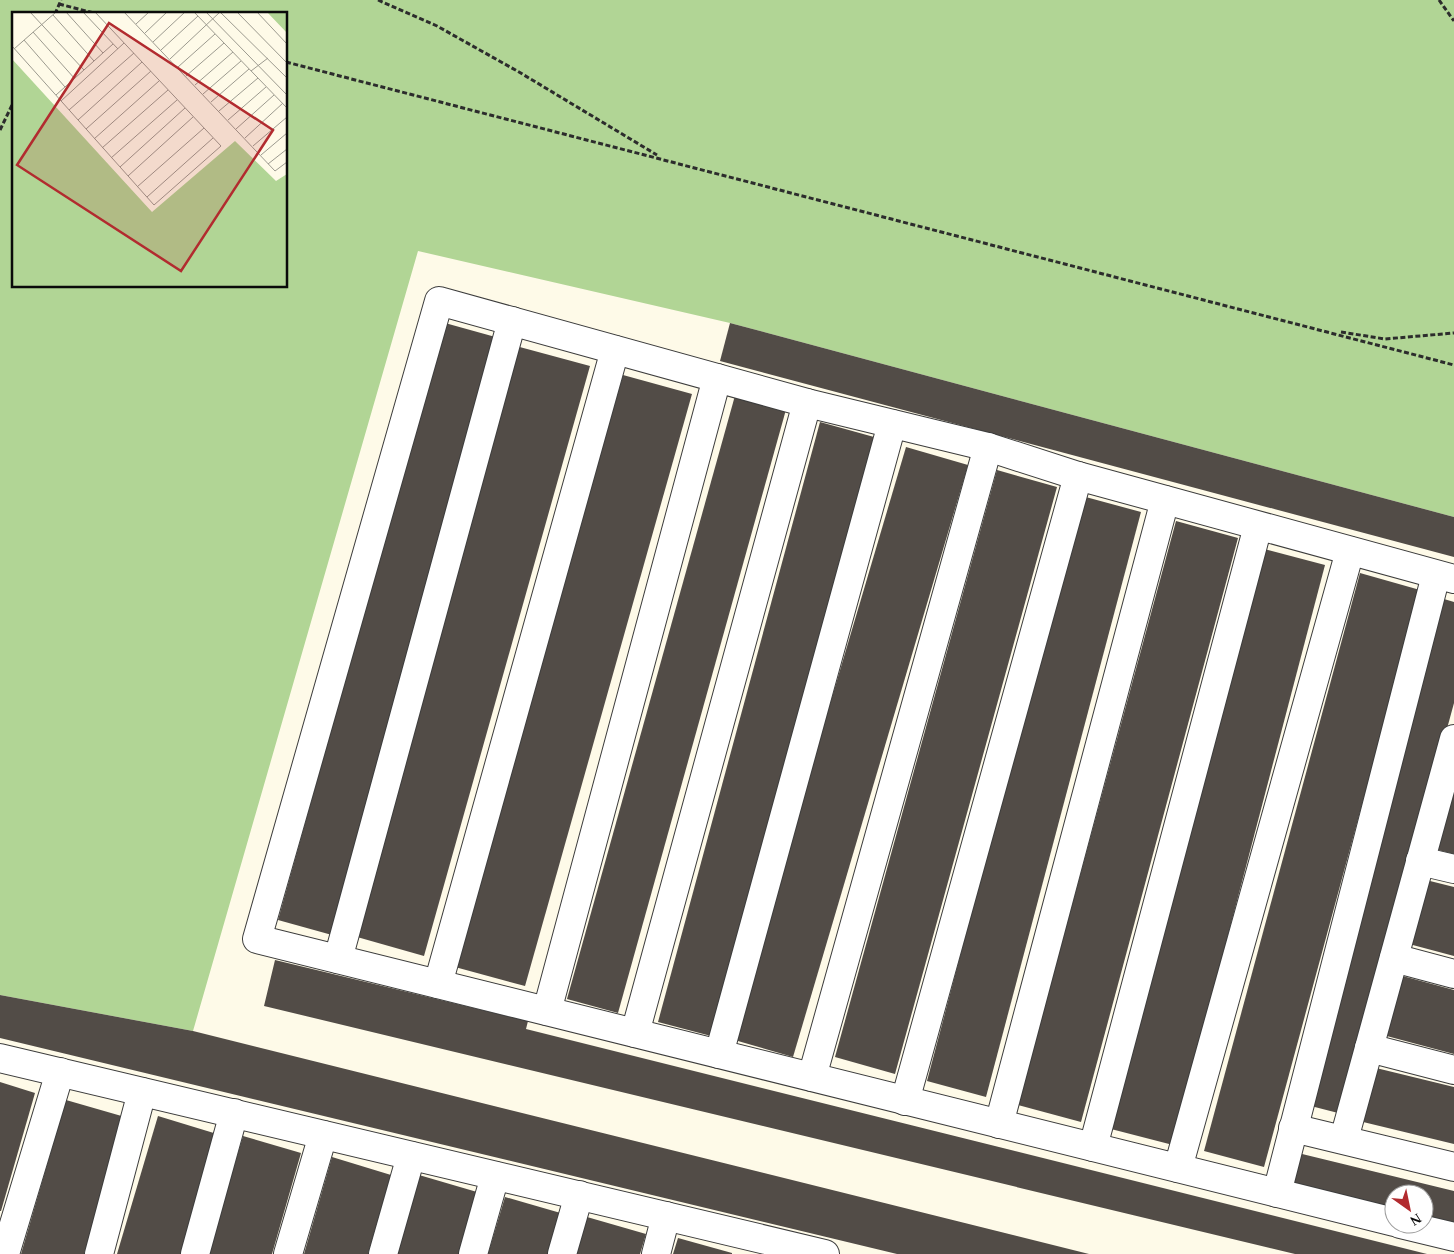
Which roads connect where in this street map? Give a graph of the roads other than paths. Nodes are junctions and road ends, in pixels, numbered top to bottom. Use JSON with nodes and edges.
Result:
{"nodes":[{"id":1,"x":512,"y":322,"type":"junction"},
{"id":2,"x":615,"y":350,"type":"junction"},
{"id":3,"x":717,"y":378,"type":"junction"},
{"id":4,"x":807,"y":403,"type":"junction"},
{"id":5,"x":892,"y":424,"type":"junction"},
{"id":6,"x":988,"y":447,"type":"junction"},
{"id":7,"x":1078,"y":476,"type":"junction"},
{"id":8,"x":1166,"y":500,"type":"junction"},
{"id":9,"x":1258,"y":526,"type":"junction"},
{"id":10,"x":1350,"y":551,"type":"junction"},
{"id":11,"x":1445,"y":577,"type":"edge"},
{"id":12,"x":1454,"y":739,"type":"edge"},
{"id":13,"x":1450,"y":772,"type":"edge"},
{"id":14,"x":1420,"y":861,"type":"junction"},
{"id":15,"x":1454,"y":869,"type":"edge"},
{"id":16,"x":1394,"y":958,"type":"junction"},
{"id":17,"x":338,"y":959,"type":"junction"},
{"id":18,"x":1454,"y":974,"type":"edge"},
{"id":19,"x":438,"y":984,"type":"junction"},
{"id":20,"x":547,"y":1011,"type":"junction"},
{"id":21,"x":636,"y":1033,"type":"junction"},
{"id":22,"x":1369,"y":1048,"type":"junction"},
{"id":23,"x":719,"y":1054,"type":"junction"},
{"id":24,"x":0,"y":1058,"type":"edge"},
{"id":25,"x":1454,"y":1070,"type":"edge"},
{"id":26,"x":60,"y":1072,"type":"junction"},
{"id":27,"x":812,"y":1077,"type":"junction"},
{"id":28,"x":142,"y":1092,"type":"junction"},
{"id":29,"x":905,"y":1101,"type":"junction"},
{"id":30,"x":234,"y":1114,"type":"junction"},
{"id":31,"x":999,"y":1124,"type":"junction"},
{"id":32,"x":1293,"y":1128,"type":"junction"},
{"id":33,"x":323,"y":1135,"type":"junction"},
{"id":34,"x":1344,"y":1139,"type":"junction"},
{"id":35,"x":1093,"y":1147,"type":"junction"},
{"id":36,"x":411,"y":1156,"type":"junction"},
{"id":37,"x":1454,"y":1167,"type":"edge"},
{"id":38,"x":1178,"y":1168,"type":"junction"},
{"id":39,"x":495,"y":1176,"type":"junction"},
{"id":40,"x":1277,"y":1193,"type":"junction"},
{"id":41,"x":579,"y":1195,"type":"junction"},
{"id":42,"x":666,"y":1216,"type":"junction"},
{"id":43,"x":1384,"y":1220,"type":"edge"},
{"id":44,"x":1434,"y":1233,"type":"edge"},
{"id":45,"x":1454,"y":1238,"type":"edge"},
{"id":46,"x":753,"y":1246,"type":"edge"},
{"id":47,"x":5,"y":1254,"type":"edge"},
{"id":48,"x":99,"y":1254,"type":"edge"},
{"id":49,"x":195,"y":1254,"type":"edge"},
{"id":50,"x":288,"y":1254,"type":"edge"},
{"id":51,"x":383,"y":1254,"type":"edge"},
{"id":52,"x":473,"y":1254,"type":"edge"},
{"id":53,"x":562,"y":1254,"type":"edge"},
{"id":54,"x":656,"y":1254,"type":"edge"},
{"id":55,"x":826,"y":1254,"type":"edge"}],
"edges":[{"from":1,"to":2,"type":"lane"},
{"from":1,"to":17,"type":"lane"},
{"from":1,"to":17,"type":"lane"},
{"from":2,"to":3,"type":"lane"},
{"from":2,"to":19,"type":"lane"},
{"from":3,"to":4,"type":"lane"},
{"from":3,"to":20,"type":"lane"},
{"from":4,"to":5,"type":"lane"},
{"from":4,"to":21,"type":"lane"},
{"from":5,"to":6,"type":"lane"},
{"from":5,"to":23,"type":"lane"},
{"from":6,"to":7,"type":"lane"},
{"from":6,"to":27,"type":"lane"},
{"from":7,"to":8,"type":"lane"},
{"from":7,"to":29,"type":"lane"},
{"from":8,"to":9,"type":"lane"},
{"from":8,"to":31,"type":"lane"},
{"from":9,"to":10,"type":"lane"},
{"from":9,"to":35,"type":"lane"},
{"from":10,"to":11,"type":"lane"},
{"from":10,"to":38,"type":"lane"},
{"from":11,"to":32,"type":"lane"},
{"from":12,"to":13,"type":"lane"},
{"from":13,"to":14,"type":"lane"},
{"from":14,"to":15,"type":"lane"},
{"from":14,"to":16,"type":"lane"},
{"from":16,"to":18,"type":"lane"},
{"from":16,"to":22,"type":"lane"},
{"from":17,"to":19,"type":"lane"},
{"from":19,"to":20,"type":"lane"},
{"from":20,"to":21,"type":"lane"},
{"from":21,"to":23,"type":"lane"},
{"from":22,"to":25,"type":"lane"},
{"from":22,"to":34,"type":"lane"},
{"from":23,"to":27,"type":"lane"},
{"from":24,"to":26,"type":"lane"},
{"from":26,"to":28,"type":"lane"},
{"from":26,"to":47,"type":"lane"},
{"from":27,"to":29,"type":"lane"},
{"from":28,"to":30,"type":"lane"},
{"from":28,"to":48,"type":"lane"},
{"from":29,"to":31,"type":"lane"},
{"from":30,"to":33,"type":"lane"},
{"from":30,"to":49,"type":"lane"},
{"from":31,"to":35,"type":"lane"},
{"from":32,"to":34,"type":"lane"},
{"from":32,"to":40,"type":"lane"},
{"from":33,"to":36,"type":"lane"},
{"from":33,"to":50,"type":"lane"},
{"from":34,"to":37,"type":"lane"},
{"from":35,"to":38,"type":"lane"},
{"from":36,"to":39,"type":"lane"},
{"from":36,"to":51,"type":"lane"},
{"from":38,"to":40,"type":"lane"},
{"from":39,"to":41,"type":"lane"},
{"from":39,"to":52,"type":"lane"},
{"from":40,"to":43,"type":"lane"},
{"from":41,"to":42,"type":"lane"},
{"from":41,"to":53,"type":"lane"},
{"from":42,"to":46,"type":"lane"},
{"from":42,"to":54,"type":"lane"},
{"from":44,"to":45,"type":"lane"},
{"from":46,"to":55,"type":"lane"}]}
